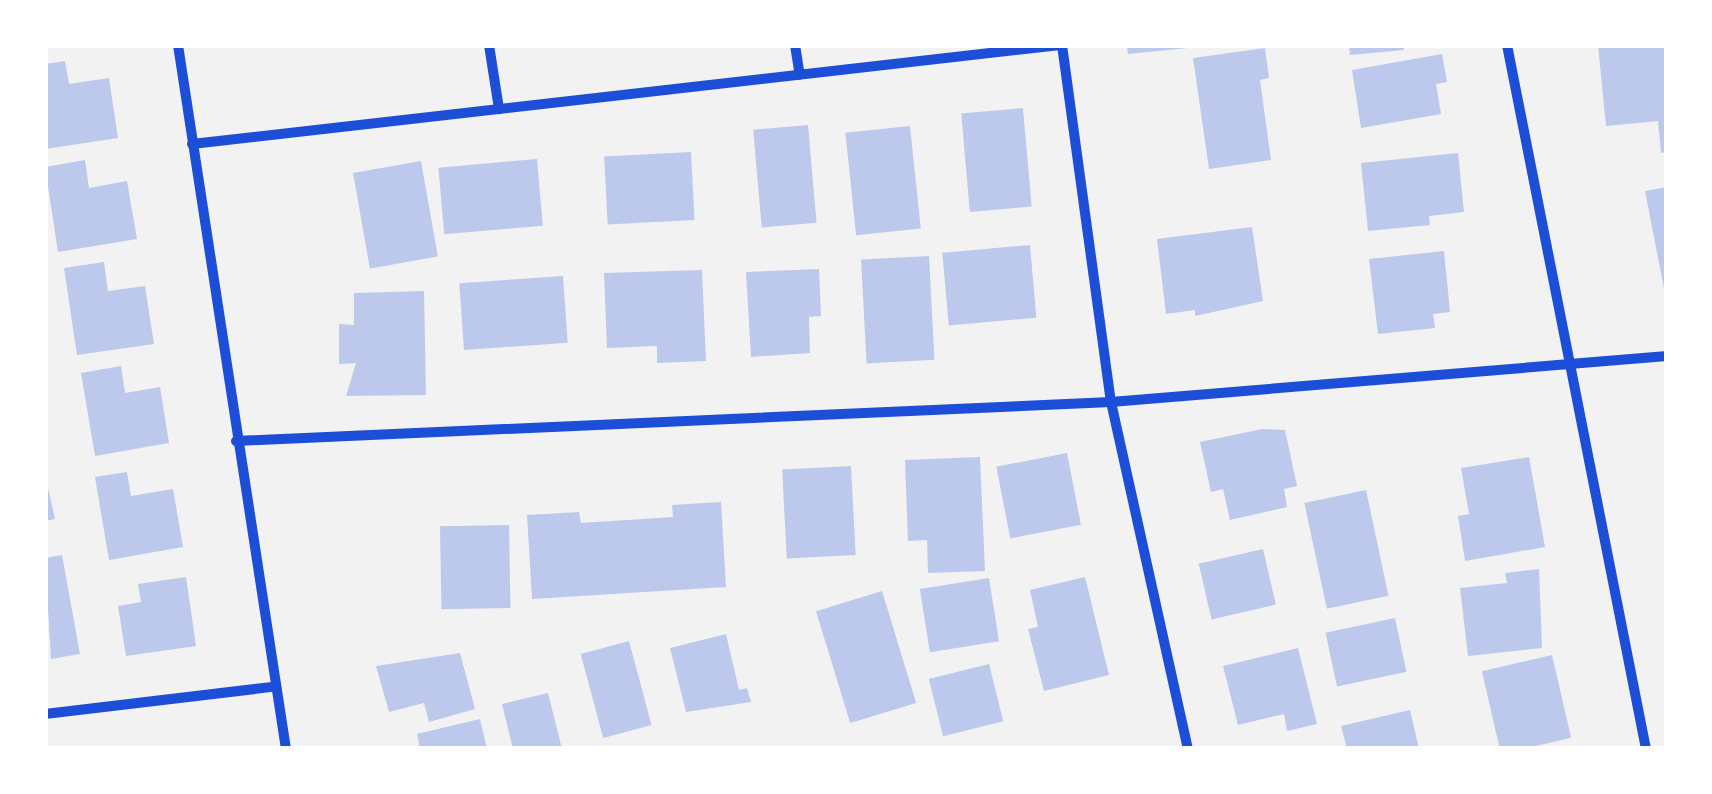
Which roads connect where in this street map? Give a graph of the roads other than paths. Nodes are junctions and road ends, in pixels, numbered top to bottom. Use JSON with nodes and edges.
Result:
{"nodes":[{"id":1,"x":178,"y":45,"type":"edge"},
{"id":2,"x":489,"y":45,"type":"edge"},
{"id":3,"x":795,"y":45,"type":"edge"},
{"id":4,"x":1061,"y":45,"type":"edge"},
{"id":5,"x":1507,"y":45,"type":"edge"},
{"id":6,"x":800,"y":75,"type":"junction"},
{"id":7,"x":500,"y":109,"type":"junction"},
{"id":8,"x":192,"y":144,"type":"junction"},
{"id":9,"x":1667,"y":356,"type":"edge"},
{"id":10,"x":1570,"y":368,"type":"junction"},
{"id":11,"x":1110,"y":402,"type":"junction"},
{"id":12,"x":236,"y":440,"type":"junction"},
{"id":13,"x":272,"y":687,"type":"junction"},
{"id":14,"x":45,"y":714,"type":"edge"},
{"id":15,"x":286,"y":749,"type":"edge"},
{"id":16,"x":1188,"y":749,"type":"edge"},
{"id":17,"x":1646,"y":749,"type":"edge"}],
"edges":[{"from":1,"to":8,"type":"street"},
{"from":2,"to":7,"type":"street"},
{"from":3,"to":6,"type":"street"},
{"from":4,"to":6,"type":"street"},
{"from":4,"to":11,"type":"street"},
{"from":5,"to":10,"type":"street"},
{"from":6,"to":7,"type":"street"},
{"from":7,"to":8,"type":"street"},
{"from":8,"to":12,"type":"street"},
{"from":9,"to":10,"type":"street"},
{"from":10,"to":11,"type":"street"},
{"from":10,"to":17,"type":"street"},
{"from":11,"to":12,"type":"street"},
{"from":11,"to":16,"type":"street"},
{"from":12,"to":13,"type":"street"},
{"from":13,"to":14,"type":"street"},
{"from":13,"to":15,"type":"street"}]}
